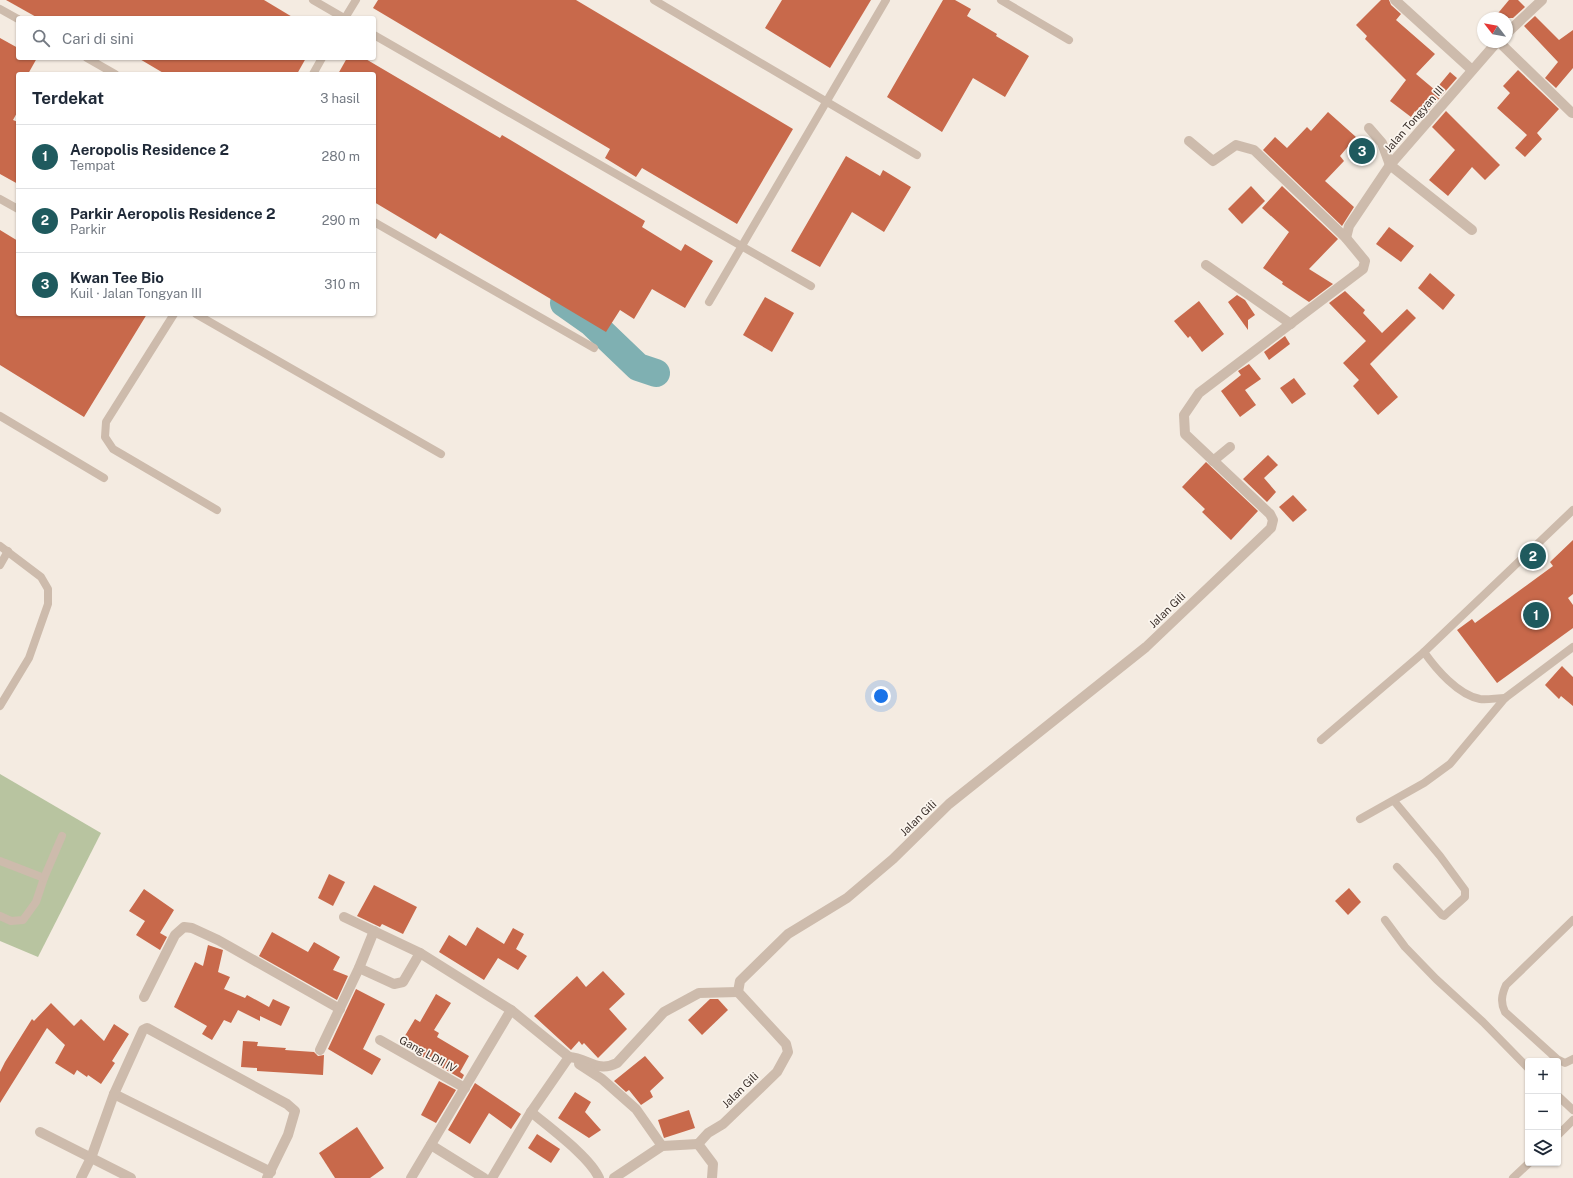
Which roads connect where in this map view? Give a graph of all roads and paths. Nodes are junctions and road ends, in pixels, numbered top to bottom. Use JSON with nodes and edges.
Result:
{"nodes":[{"id":1,"x":313,"y":0,"type":"edge"},
{"id":2,"x":356,"y":0,"type":"edge"},
{"id":3,"x":654,"y":0,"type":"edge"},
{"id":4,"x":886,"y":0,"type":"edge"},
{"id":5,"x":1001,"y":0,"type":"edge"},
{"id":6,"x":1395,"y":0,"type":"edge"},
{"id":7,"x":1542,"y":0,"type":"edge"},
{"id":8,"x":0,"y":9,"type":"edge"},
{"id":9,"x":341,"y":16,"type":"edge"},
{"id":10,"x":346,"y":16,"type":"edge"},
{"id":11,"x":16,"y":18,"type":"edge"},
{"id":12,"x":1513,"y":27,"type":"edge"},
{"id":13,"x":376,"y":36,"type":"edge"},
{"id":14,"x":1069,"y":40,"type":"dead end"},
{"id":15,"x":1492,"y":48,"type":"edge"},
{"id":16,"x":1504,"y":48,"type":"edge"},
{"id":17,"x":90,"y":60,"type":"edge"},
{"id":18,"x":321,"y":60,"type":"edge"},
{"id":19,"x":1472,"y":70,"type":"junction"},
{"id":20,"x":112,"y":72,"type":"edge"},
{"id":21,"x":314,"y":72,"type":"edge"},
{"id":22,"x":826,"y":103,"type":"junction"},
{"id":23,"x":1572,"y":113,"type":"edge"},
{"id":24,"x":1369,"y":128,"type":"dead end"},
{"id":25,"x":1189,"y":141,"type":"dead end"},
{"id":26,"x":917,"y":155,"type":"dead end"},
{"id":27,"x":1390,"y":165,"type":"junction"},
{"id":28,"x":0,"y":199,"type":"edge"},
{"id":29,"x":16,"y":208,"type":"edge"},
{"id":30,"x":376,"y":223,"type":"edge"},
{"id":31,"x":1472,"y":230,"type":"dead end"},
{"id":32,"x":1346,"y":238,"type":"junction"},
{"id":33,"x":742,"y":246,"type":"junction"},
{"id":34,"x":1206,"y":266,"type":"dead end"},
{"id":35,"x":811,"y":286,"type":"dead end"},
{"id":36,"x":709,"y":302,"type":"dead end"},
{"id":37,"x":173,"y":316,"type":"edge"},
{"id":38,"x":200,"y":316,"type":"edge"},
{"id":39,"x":1291,"y":324,"type":"junction"},
{"id":40,"x":594,"y":348,"type":"dead end"},
{"id":41,"x":0,"y":416,"type":"edge"},
{"id":42,"x":1230,"y":447,"type":"dead end"},
{"id":43,"x":441,"y":454,"type":"dead end"},
{"id":44,"x":1213,"y":461,"type":"junction"},
{"id":45,"x":104,"y":478,"type":"dead end"},
{"id":46,"x":217,"y":510,"type":"dead end"},
{"id":47,"x":1573,"y":510,"type":"edge"},
{"id":48,"x":0,"y":546,"type":"edge"},
{"id":49,"x":8,"y":551,"type":"junction"},
{"id":50,"x":0,"y":565,"type":"edge"},
{"id":51,"x":1573,"y":647,"type":"edge"},
{"id":52,"x":1424,"y":652,"type":"junction"},
{"id":53,"x":1505,"y":698,"type":"junction"},
{"id":54,"x":0,"y":706,"type":"edge"},
{"id":55,"x":1321,"y":740,"type":"dead end"},
{"id":56,"x":1394,"y":801,"type":"junction"},
{"id":57,"x":1360,"y":819,"type":"dead end"},
{"id":58,"x":62,"y":836,"type":"dead end"},
{"id":59,"x":0,"y":861,"type":"edge"},
{"id":60,"x":1397,"y":868,"type":"dead end"},
{"id":61,"x":44,"y":878,"type":"junction"},
{"id":62,"x":0,"y":916,"type":"edge"},
{"id":63,"x":344,"y":917,"type":"dead end"},
{"id":64,"x":1385,"y":920,"type":"dead end"},
{"id":65,"x":1573,"y":920,"type":"edge"},
{"id":66,"x":374,"y":931,"type":"junction"},
{"id":67,"x":420,"y":953,"type":"junction"},
{"id":68,"x":359,"y":968,"type":"junction"},
{"id":69,"x":738,"y":992,"type":"junction"},
{"id":70,"x":144,"y":997,"type":"dead end"},
{"id":71,"x":340,"y":1009,"type":"junction"},
{"id":72,"x":511,"y":1010,"type":"junction"},
{"id":73,"x":380,"y":1040,"type":"dead end"},
{"id":74,"x":320,"y":1050,"type":"dead end"},
{"id":75,"x":569,"y":1057,"type":"junction"},
{"id":76,"x":1573,"y":1059,"type":"edge"},
{"id":77,"x":1525,"y":1065,"type":"edge"},
{"id":78,"x":465,"y":1088,"type":"junction"},
{"id":79,"x":114,"y":1094,"type":"junction"},
{"id":80,"x":1561,"y":1099,"type":"edge"},
{"id":81,"x":1573,"y":1110,"type":"edge"},
{"id":82,"x":531,"y":1112,"type":"junction"},
{"id":83,"x":1573,"y":1120,"type":"edge"},
{"id":84,"x":40,"y":1132,"type":"dead end"},
{"id":85,"x":1561,"y":1132,"type":"edge"},
{"id":86,"x":698,"y":1144,"type":"junction"},
{"id":87,"x":431,"y":1145,"type":"junction"},
{"id":88,"x":662,"y":1146,"type":"junction"},
{"id":89,"x":91,"y":1158,"type":"junction"},
{"id":90,"x":1526,"y":1166,"type":"edge"},
{"id":91,"x":269,"y":1175,"type":"edge"},
{"id":92,"x":595,"y":1175,"type":"edge"},
{"id":93,"x":81,"y":1178,"type":"edge"},
{"id":94,"x":131,"y":1178,"type":"edge"},
{"id":95,"x":411,"y":1178,"type":"edge"},
{"id":96,"x":484,"y":1178,"type":"edge"},
{"id":97,"x":492,"y":1178,"type":"edge"},
{"id":98,"x":614,"y":1178,"type":"edge"},
{"id":99,"x":712,"y":1178,"type":"edge"},
{"id":100,"x":1513,"y":1178,"type":"edge"}],
"edges":[{"from":1,"to":9,"type":"lane"},
{"from":2,"to":10,"type":"lane"},
{"from":3,"to":22,"type":"lane"},
{"from":4,"to":22,"type":"lane"},
{"from":5,"to":14,"type":"lane"},
{"from":6,"to":19,"type":"street"},
{"from":7,"to":12,"type":"street"},
{"from":8,"to":11,"type":"lane"},
{"from":13,"to":33,"type":"lane"},
{"from":15,"to":19,"type":"street","name":"Jalan Tongyan III"},
{"from":16,"to":23,"type":"street"},
{"from":17,"to":20,"type":"lane"},
{"from":18,"to":21,"type":"lane"},
{"from":19,"to":27,"type":"street","name":"Jalan Tongyan III"},
{"from":22,"to":26,"type":"lane"},
{"from":22,"to":33,"type":"lane"},
{"from":24,"to":27,"type":"street"},
{"from":25,"to":32,"type":"street"},
{"from":27,"to":31,"type":"street"},
{"from":27,"to":32,"type":"street","name":"Jalan Tongyan III"},
{"from":28,"to":29,"type":"lane"},
{"from":30,"to":40,"type":"lane"},
{"from":32,"to":39,"type":"street"},
{"from":33,"to":35,"type":"lane"},
{"from":33,"to":36,"type":"lane"},
{"from":34,"to":39,"type":"street"},
{"from":37,"to":46,"type":"lane"},
{"from":38,"to":43,"type":"lane"},
{"from":39,"to":44,"type":"street"},
{"from":41,"to":45,"type":"lane"},
{"from":42,"to":44,"type":"street"},
{"from":44,"to":69,"type":"street","name":"Jalan Gili"},
{"from":47,"to":52,"type":"lane"},
{"from":48,"to":49,"type":"lane"},
{"from":49,"to":50,"type":"lane"},
{"from":49,"to":54,"type":"lane"},
{"from":51,"to":53,"type":"lane"},
{"from":52,"to":53,"type":"lane"},
{"from":52,"to":55,"type":"lane"},
{"from":53,"to":56,"type":"lane"},
{"from":56,"to":57,"type":"lane"},
{"from":56,"to":60,"type":"lane"},
{"from":58,"to":61,"type":"lane"},
{"from":59,"to":61,"type":"lane"},
{"from":61,"to":62,"type":"lane"},
{"from":63,"to":66,"type":"street"},
{"from":64,"to":77,"type":"lane"},
{"from":65,"to":76,"type":"lane"},
{"from":66,"to":67,"type":"street"},
{"from":66,"to":68,"type":"street"},
{"from":67,"to":68,"type":"street"},
{"from":67,"to":72,"type":"street"},
{"from":68,"to":71,"type":"street"},
{"from":69,"to":75,"type":"street"},
{"from":69,"to":86,"type":"street","name":"Jalan Gili"},
{"from":70,"to":71,"type":"street"},
{"from":71,"to":74,"type":"street"},
{"from":72,"to":75,"type":"street"},
{"from":72,"to":78,"type":"street"},
{"from":73,"to":78,"type":"street","name":"Gang LDII IV"},
{"from":75,"to":82,"type":"street"},
{"from":75,"to":88,"type":"street"},
{"from":78,"to":87,"type":"street"},
{"from":79,"to":89,"type":"street"},
{"from":79,"to":91,"type":"street"},
{"from":79,"to":91,"type":"street"},
{"from":80,"to":81,"type":"lane"},
{"from":82,"to":92,"type":"street"},
{"from":82,"to":97,"type":"street"},
{"from":83,"to":85,"type":"lane"},
{"from":84,"to":89,"type":"street"},
{"from":86,"to":88,"type":"street"},
{"from":86,"to":99,"type":"street"},
{"from":87,"to":95,"type":"street"},
{"from":87,"to":96,"type":"street"},
{"from":88,"to":98,"type":"street"},
{"from":89,"to":93,"type":"street"},
{"from":89,"to":94,"type":"street"},
{"from":90,"to":100,"type":"lane"}]}
